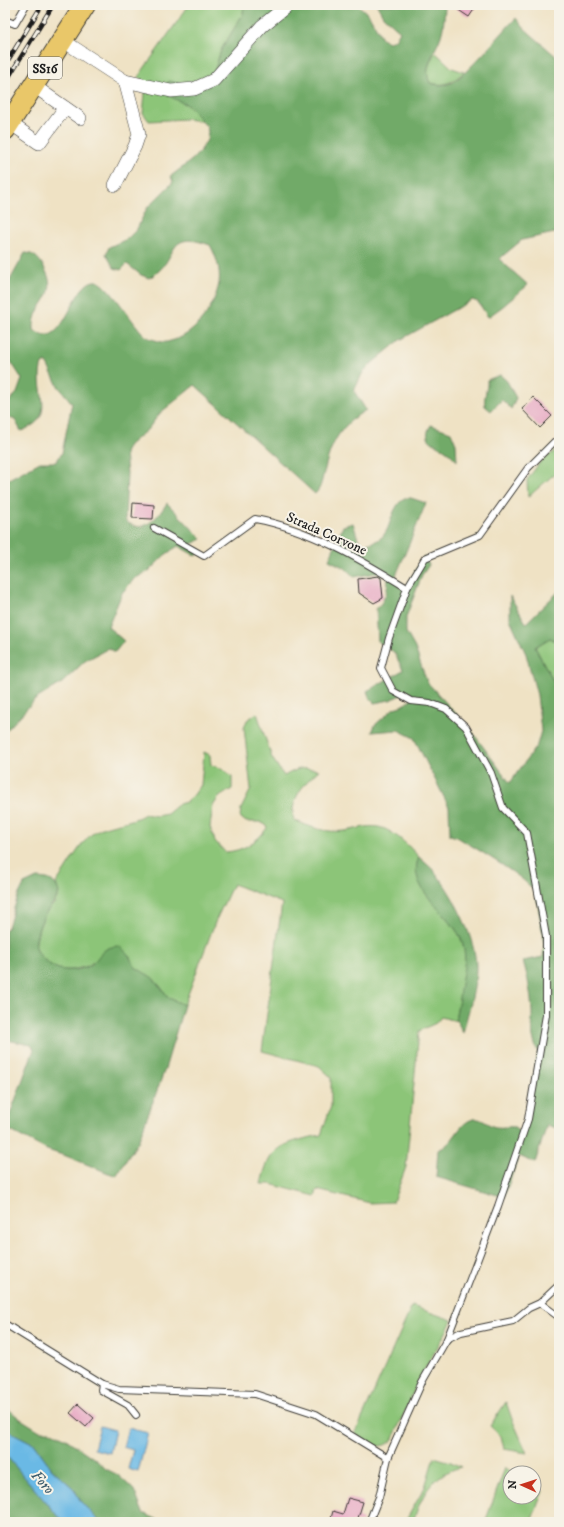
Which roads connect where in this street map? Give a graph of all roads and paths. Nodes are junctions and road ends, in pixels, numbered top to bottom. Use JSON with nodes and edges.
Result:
{"nodes":[{"id":1,"x":26,"y":5,"type":"edge"},
{"id":2,"x":85,"y":5,"type":"edge"},
{"id":3,"x":288,"y":5,"type":"edge"},
{"id":4,"x":5,"y":20,"type":"edge"},
{"id":5,"x":62,"y":40,"type":"junction"},
{"id":6,"x":126,"y":81,"type":"junction"},
{"id":7,"x":34,"y":86,"type":"junction"},
{"id":8,"x":65,"y":108,"type":"junction"},
{"id":9,"x":80,"y":118,"type":"dead end"},
{"id":10,"x":7,"y":127,"type":"edge"},
{"id":11,"x":115,"y":185,"type":"dead end"},
{"id":12,"x":559,"y":440,"type":"edge"},
{"id":13,"x":154,"y":528,"type":"dead end"},
{"id":14,"x":407,"y":588,"type":"junction"},
{"id":15,"x":559,"y":1285,"type":"edge"},
{"id":16,"x":540,"y":1303,"type":"junction"},
{"id":17,"x":559,"y":1316,"type":"edge"},
{"id":18,"x":5,"y":1324,"type":"edge"},
{"id":19,"x":447,"y":1339,"type":"junction"},
{"id":20,"x":102,"y":1384,"type":"junction"},
{"id":21,"x":136,"y":1416,"type":"dead end"},
{"id":22,"x":388,"y":1458,"type":"junction"},
{"id":23,"x":369,"y":1522,"type":"edge"}],
"edges":[{"from":1,"to":4,"type":"lane"},
{"from":2,"to":5,"type":"main road","number":"SS16"},
{"from":3,"to":6,"type":"street"},
{"from":5,"to":6,"type":"street"},
{"from":5,"to":7,"type":"main road","number":"SS16"},
{"from":6,"to":11,"type":"street"},
{"from":7,"to":8,"type":"street"},
{"from":7,"to":10,"type":"main road","number":"SS16"},
{"from":8,"to":9,"type":"street"},
{"from":8,"to":10,"type":"street"},
{"from":12,"to":14,"type":"lane"},
{"from":13,"to":14,"type":"lane","name":"Strada Corvone"},
{"from":14,"to":19,"type":"lane"},
{"from":15,"to":16,"type":"lane"},
{"from":16,"to":17,"type":"lane"},
{"from":16,"to":19,"type":"lane"},
{"from":18,"to":20,"type":"lane"},
{"from":19,"to":22,"type":"lane"},
{"from":20,"to":21,"type":"lane"},
{"from":20,"to":22,"type":"lane"},
{"from":22,"to":23,"type":"lane"}]}
